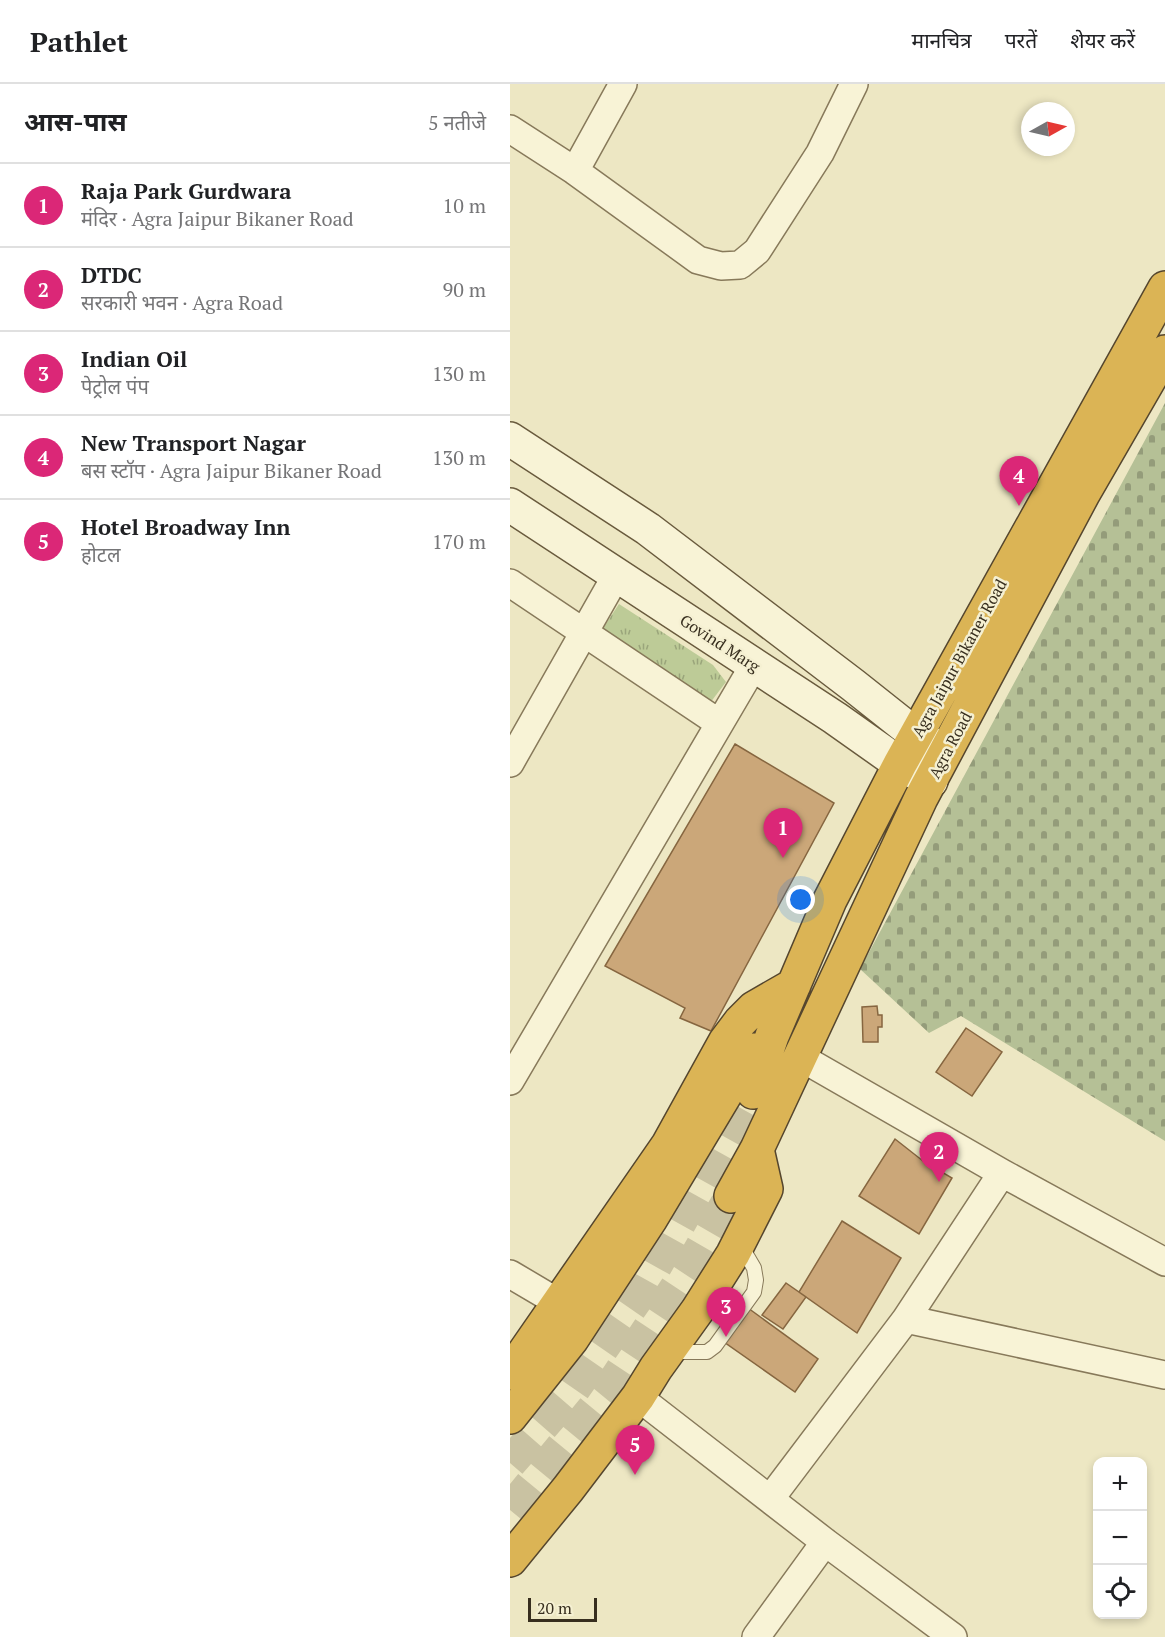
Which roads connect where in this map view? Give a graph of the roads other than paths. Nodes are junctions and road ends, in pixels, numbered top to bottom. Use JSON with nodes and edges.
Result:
{"nodes":[{"id":1,"x":623,"y":84,"type":"edge"},
{"id":2,"x":854,"y":84,"type":"edge"},
{"id":3,"x":510,"y":129,"type":"edge"},
{"id":4,"x":575,"y":171,"type":"junction"},
{"id":5,"x":1165,"y":288,"type":"edge"},
{"id":6,"x":1165,"y":352,"type":"edge"},
{"id":7,"x":510,"y":439,"type":"edge"},
{"id":8,"x":510,"y":505,"type":"edge"},
{"id":9,"x":616,"y":576,"type":"junction"},
{"id":10,"x":510,"y":583,"type":"edge"},
{"id":11,"x":583,"y":632,"type":"junction"},
{"id":12,"x":754,"y":665,"type":"junction"},
{"id":13,"x":720,"y":723,"type":"junction"},
{"id":14,"x":916,"y":735,"type":"junction"},
{"id":15,"x":946,"y":752,"type":"junction"},
{"id":16,"x":510,"y":763,"type":"edge"},
{"id":17,"x":900,"y":764,"type":"junction"},
{"id":18,"x":930,"y":781,"type":"junction"},
{"id":19,"x":794,"y":985,"type":"junction"},
{"id":20,"x":772,"y":1036,"type":"junction"},
{"id":21,"x":800,"y":1057,"type":"junction"},
{"id":22,"x":510,"y":1081,"type":"edge"},
{"id":23,"x":753,"y":1092,"type":"tunnel mouth"},
{"id":24,"x":757,"y":1149,"type":"junction"},
{"id":25,"x":1002,"y":1173,"type":"junction"},
{"id":26,"x":731,"y":1196,"type":"tunnel mouth"},
{"id":27,"x":1165,"y":1262,"type":"edge"},
{"id":28,"x":510,"y":1274,"type":"edge"},
{"id":29,"x":559,"y":1303,"type":"junction"},
{"id":30,"x":906,"y":1319,"type":"junction"},
{"id":31,"x":510,"y":1373,"type":"edge"},
{"id":32,"x":1165,"y":1375,"type":"edge"},
{"id":33,"x":638,"y":1397,"type":"junction"},
{"id":34,"x":510,"y":1417,"type":"edge"},
{"id":35,"x":770,"y":1499,"type":"junction"},
{"id":36,"x":825,"y":1542,"type":"junction"},
{"id":37,"x":510,"y":1560,"type":"edge"},
{"id":38,"x":756,"y":1637,"type":"edge"},
{"id":39,"x":953,"y":1637,"type":"edge"}],
"edges":[{"from":1,"to":4,"type":"street"},
{"from":2,"to":4,"type":"street"},
{"from":3,"to":4,"type":"street"},
{"from":5,"to":14,"type":"highway","name":"Agra Jaipur Bikaner Road"},
{"from":6,"to":15,"type":"highway","name":"Agra Road"},
{"from":7,"to":14,"type":"street"},
{"from":8,"to":9,"type":"street","name":"Govind Marg"},
{"from":9,"to":11,"type":"street"},
{"from":9,"to":12,"type":"street","name":"Govind Marg"},
{"from":10,"to":11,"type":"street"},
{"from":11,"to":13,"type":"street"},
{"from":11,"to":16,"type":"street"},
{"from":12,"to":13,"type":"street"},
{"from":12,"to":17,"type":"street","name":"Govind Marg"},
{"from":13,"to":22,"type":"street"},
{"from":14,"to":15,"type":"street"},
{"from":14,"to":17,"type":"highway","name":"Agra Jaipur Bikaner Road"},
{"from":15,"to":18,"type":"highway","name":"Agra Road"},
{"from":17,"to":18,"type":"street","name":"Govind Marg"},
{"from":17,"to":19,"type":"highway","name":"Agra Jaipur Bikaner Road"},
{"from":18,"to":21,"type":"highway","name":"Agra Road"},
{"from":19,"to":20,"type":"highway","name":"Agra Jaipur Bikaner Road"},
{"from":19,"to":29,"type":"highway"},
{"from":20,"to":23,"type":"highway","name":"Agra Jaipur Bikaner Road"},
{"from":20,"to":34,"type":"highway"},
{"from":21,"to":24,"type":"highway","name":"Agra Road"},
{"from":21,"to":25,"type":"street"},
{"from":24,"to":26,"type":"highway","name":"Agra Road"},
{"from":24,"to":33,"type":"highway"},
{"from":25,"to":27,"type":"street"},
{"from":25,"to":30,"type":"street"},
{"from":28,"to":29,"type":"street"},
{"from":29,"to":31,"type":"highway"},
{"from":30,"to":32,"type":"street"},
{"from":30,"to":35,"type":"street"},
{"from":33,"to":35,"type":"street"},
{"from":33,"to":37,"type":"highway"},
{"from":35,"to":36,"type":"street"},
{"from":36,"to":38,"type":"street"},
{"from":36,"to":39,"type":"street"}]}
